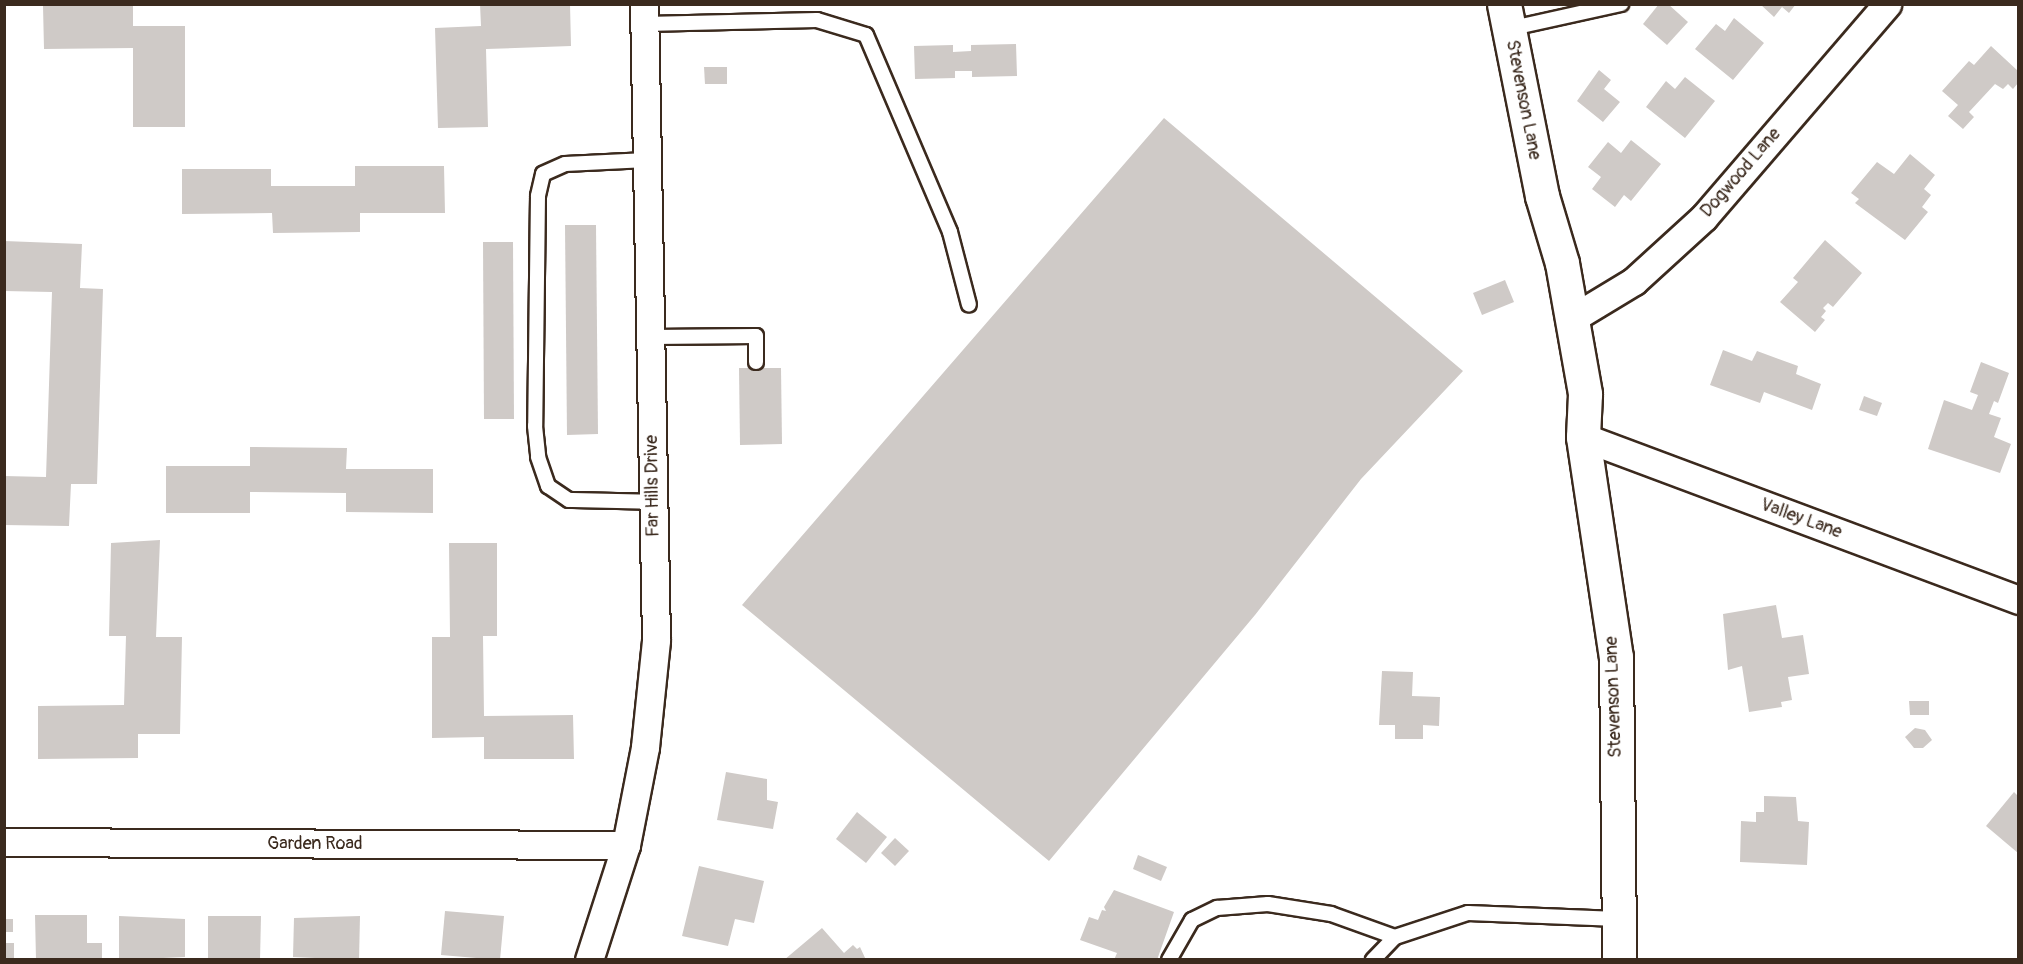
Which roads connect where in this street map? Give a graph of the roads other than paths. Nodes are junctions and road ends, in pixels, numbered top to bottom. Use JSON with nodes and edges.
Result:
{"nodes":[{"id":1,"x":1622,"y":4,"type":"edge"},
{"id":2,"x":1887,"y":4,"type":"edge"},
{"id":3,"x":645,"y":14,"type":"edge"},
{"id":4,"x":1506,"y":17,"type":"edge"},
{"id":5,"x":647,"y":160,"type":"junction"},
{"id":6,"x":1542,"y":196,"type":"junction"},
{"id":7,"x":969,"y":305,"type":"dead end"},
{"id":8,"x":1574,"y":318,"type":"junction"},
{"id":9,"x":651,"y":337,"type":"junction"},
{"id":10,"x":756,"y":363,"type":"dead end"},
{"id":11,"x":1583,"y":437,"type":"junction"},
{"id":12,"x":654,"y":502,"type":"junction"},
{"id":13,"x":2019,"y":600,"type":"edge"},
{"id":14,"x":4,"y":842,"type":"edge"},
{"id":15,"x":626,"y":845,"type":"junction"},
{"id":16,"x":1618,"y":919,"type":"junction"},
{"id":17,"x":1395,"y":937,"type":"junction"},
{"id":18,"x":589,"y":960,"type":"edge"},
{"id":19,"x":1169,"y":960,"type":"edge"},
{"id":20,"x":1373,"y":960,"type":"edge"},
{"id":21,"x":1619,"y":960,"type":"edge"}],
"edges":[{"from":1,"to":4,"type":"lane"},
{"from":2,"to":8,"type":"street","name":"Dogwood Lane"},
{"from":3,"to":5,"type":"street","name":"Far Hills Drive"},
{"from":3,"to":7,"type":"lane"},
{"from":4,"to":6,"type":"street","name":"Stevenson Lane"},
{"from":5,"to":9,"type":"street","name":"Far Hills Drive"},
{"from":5,"to":12,"type":"lane"},
{"from":6,"to":8,"type":"street","name":"Stevenson Lane"},
{"from":6,"to":11,"type":"street","name":"Stevenson Lane"},
{"from":8,"to":11,"type":"street","name":"Stevenson Lane"},
{"from":9,"to":10,"type":"lane"},
{"from":9,"to":12,"type":"street","name":"Far Hills Drive"},
{"from":11,"to":13,"type":"street","name":"Valley Lane"},
{"from":11,"to":16,"type":"street","name":"Stevenson Lane"},
{"from":12,"to":15,"type":"street","name":"Far Hills Drive"},
{"from":14,"to":15,"type":"street","name":"Garden Road"},
{"from":15,"to":18,"type":"street","name":"Far Hills Drive"},
{"from":16,"to":17,"type":"lane"},
{"from":16,"to":21,"type":"street","name":"Stevenson Lane"},
{"from":17,"to":19,"type":"lane"},
{"from":17,"to":20,"type":"lane"}]}
